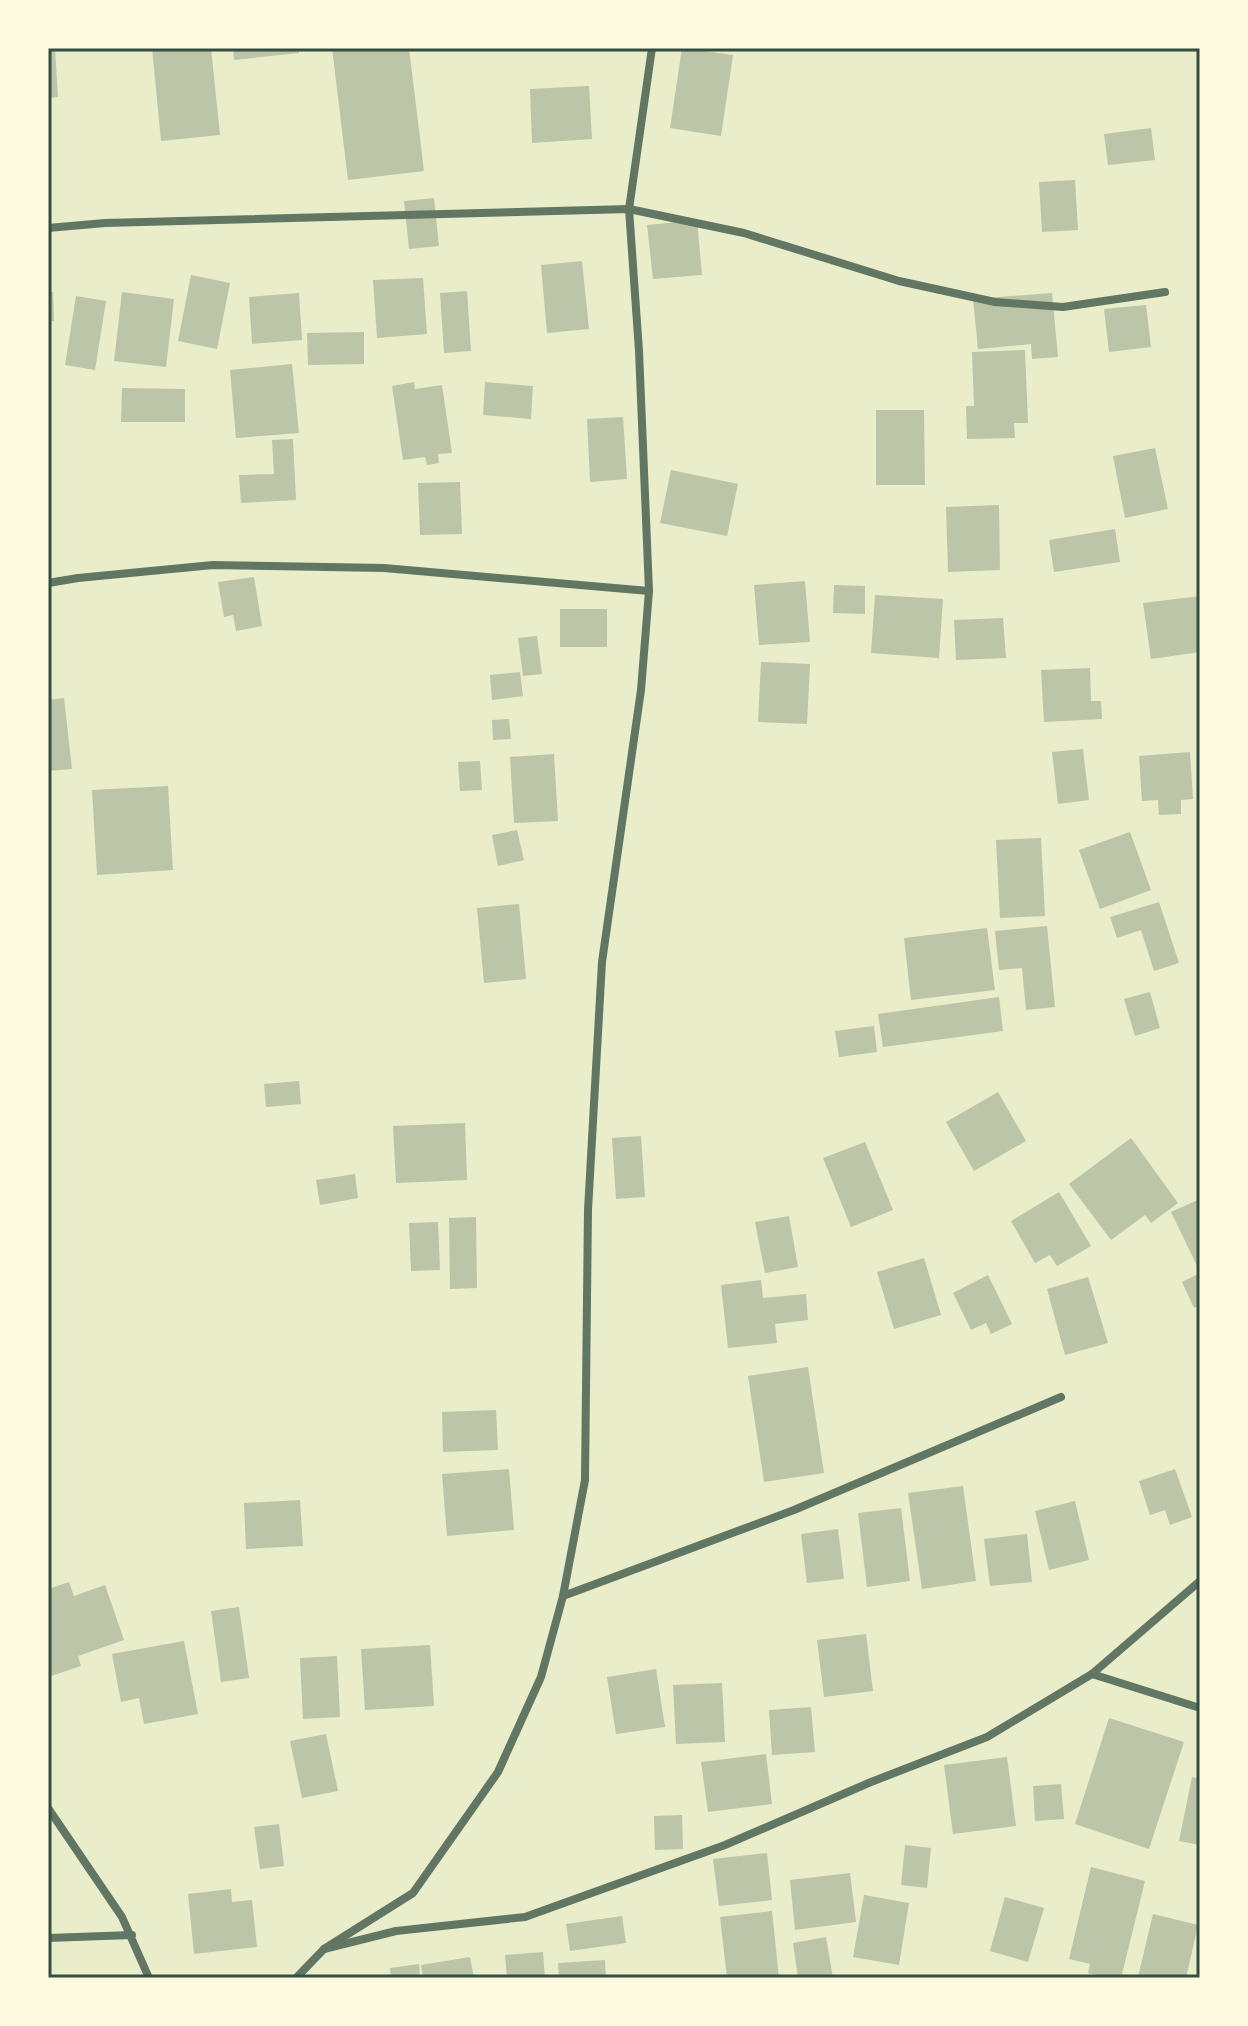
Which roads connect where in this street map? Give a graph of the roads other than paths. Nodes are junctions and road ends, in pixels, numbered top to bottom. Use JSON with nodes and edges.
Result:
{"nodes":[{"id":1,"x":652,"y":48,"type":"edge"},
{"id":2,"x":629,"y":209,"type":"junction"},
{"id":3,"x":48,"y":228,"type":"edge"},
{"id":4,"x":1165,"y":292,"type":"dead end"},
{"id":5,"x":48,"y":583,"type":"edge"},
{"id":6,"x":649,"y":591,"type":"junction"},
{"id":7,"x":1061,"y":1397,"type":"dead end"},
{"id":8,"x":1200,"y":1581,"type":"edge"},
{"id":9,"x":563,"y":1596,"type":"junction"},
{"id":10,"x":1092,"y":1674,"type":"junction"},
{"id":11,"x":1200,"y":1708,"type":"edge"},
{"id":12,"x":48,"y":1808,"type":"edge"},
{"id":13,"x":132,"y":1935,"type":"junction"},
{"id":14,"x":48,"y":1938,"type":"edge"},
{"id":15,"x":324,"y":1949,"type":"junction"},
{"id":16,"x":149,"y":1978,"type":"edge"},
{"id":17,"x":296,"y":1978,"type":"edge"}],
"edges":[{"from":1,"to":2,"type":"street"},
{"from":2,"to":3,"type":"street"},
{"from":2,"to":4,"type":"street"},
{"from":2,"to":6,"type":"street"},
{"from":5,"to":6,"type":"street"},
{"from":6,"to":9,"type":"street"},
{"from":7,"to":9,"type":"street"},
{"from":8,"to":10,"type":"street"},
{"from":9,"to":15,"type":"street"},
{"from":10,"to":11,"type":"street"},
{"from":10,"to":15,"type":"street"},
{"from":12,"to":13,"type":"street"},
{"from":13,"to":14,"type":"street"},
{"from":13,"to":16,"type":"street"},
{"from":15,"to":17,"type":"street"}]}
